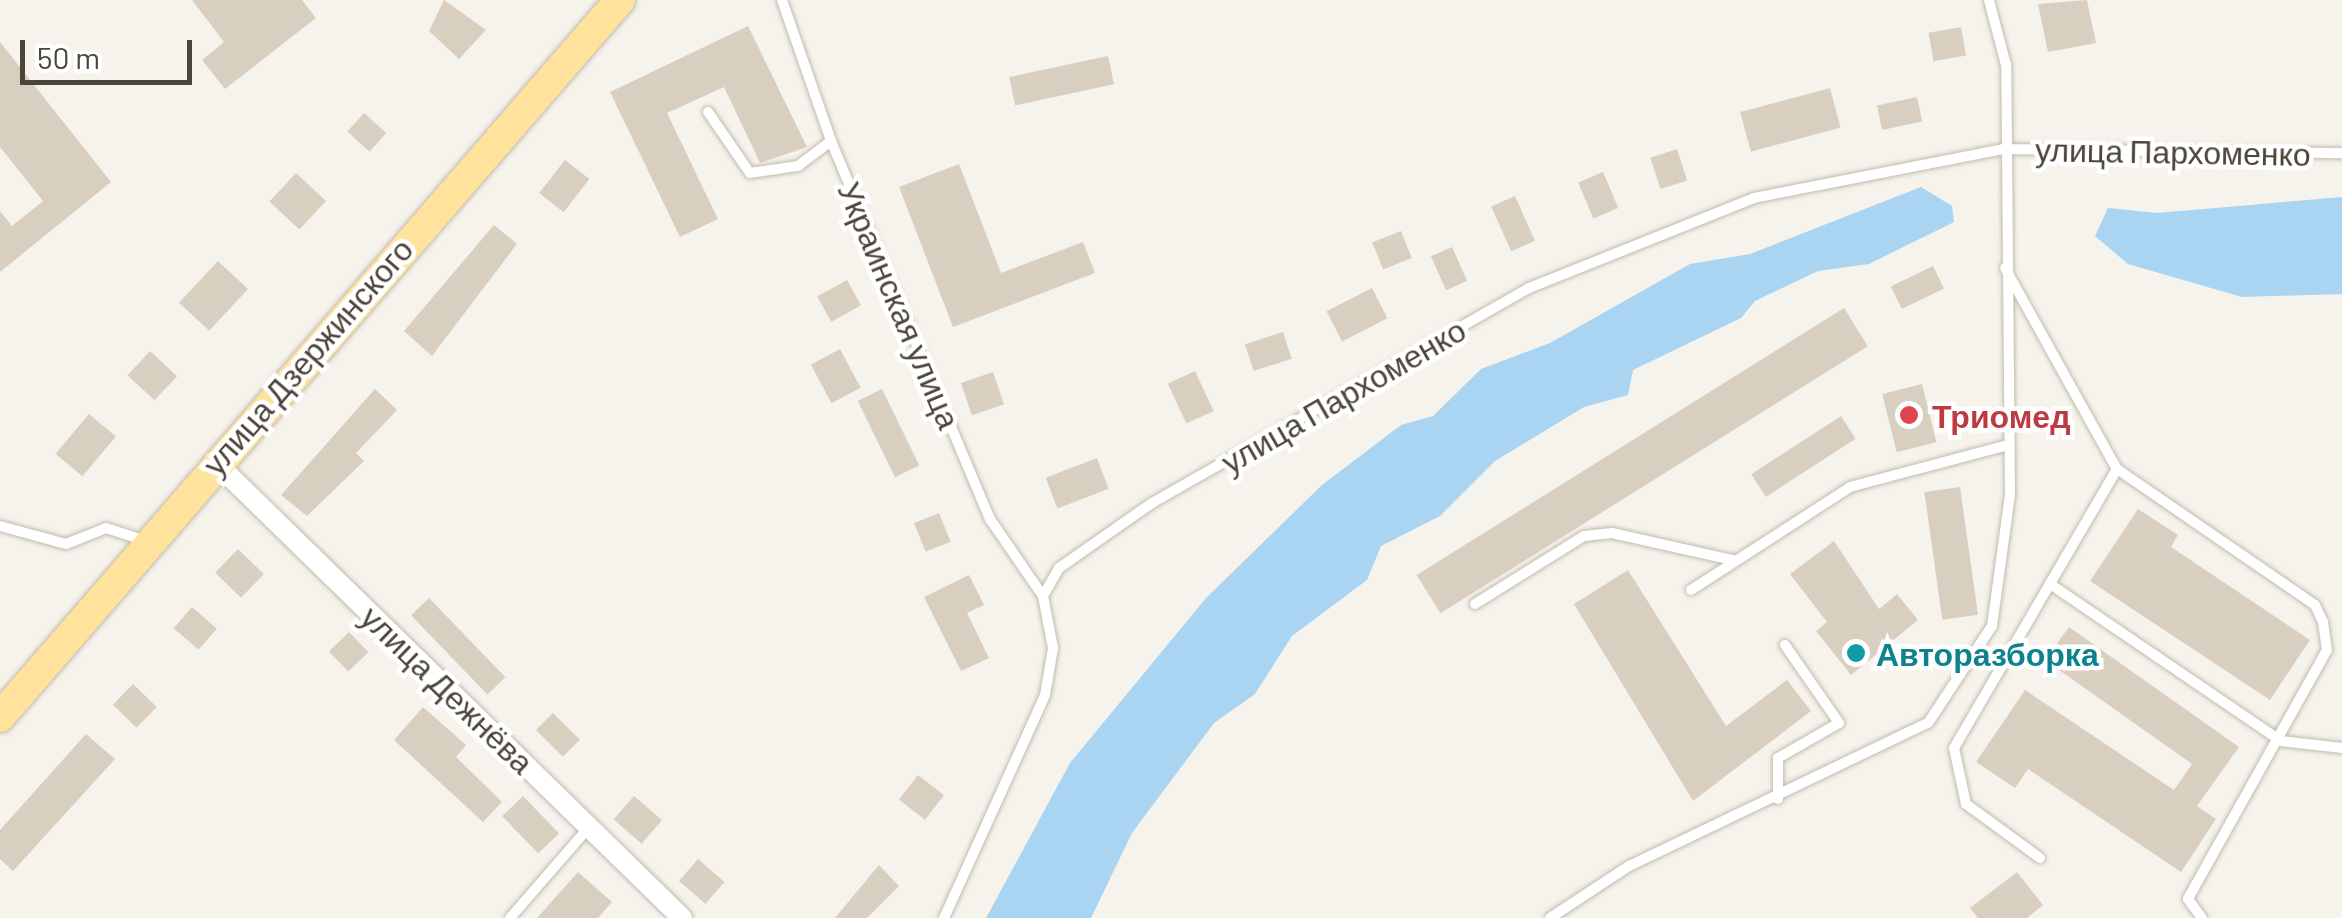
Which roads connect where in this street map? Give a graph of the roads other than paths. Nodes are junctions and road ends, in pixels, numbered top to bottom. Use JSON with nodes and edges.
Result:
{"nodes":[{"id":1,"x":620,"y":0,"type":"edge"},
{"id":2,"x":782,"y":0,"type":"edge"},
{"id":3,"x":1988,"y":0,"type":"edge"},
{"id":4,"x":708,"y":112,"type":"dead end"},
{"id":5,"x":831,"y":141,"type":"junction"},
{"id":6,"x":2003,"y":149,"type":"junction"},
{"id":7,"x":2342,"y":153,"type":"edge"},
{"id":8,"x":2003,"y":264,"type":"junction"},
{"id":9,"x":2008,"y":445,"type":"junction"},
{"id":10,"x":214,"y":461,"type":"junction"},
{"id":11,"x":2117,"y":469,"type":"junction"},
{"id":12,"x":0,"y":526,"type":"edge"},
{"id":13,"x":147,"y":542,"type":"junction"},
{"id":14,"x":1733,"y":560,"type":"junction"},
{"id":15,"x":2050,"y":584,"type":"junction"},
{"id":16,"x":1691,"y":590,"type":"dead end"},
{"id":17,"x":1043,"y":596,"type":"junction"},
{"id":18,"x":1475,"y":604,"type":"dead end"},
{"id":19,"x":1785,"y":645,"type":"dead end"},
{"id":20,"x":0,"y":718,"type":"edge"},
{"id":21,"x":2280,"y":741,"type":"junction"},
{"id":22,"x":2342,"y":748,"type":"edge"},
{"id":23,"x":1778,"y":799,"type":"junction"},
{"id":24,"x":589,"y":827,"type":"junction"},
{"id":25,"x":2040,"y":858,"type":"dead end"},
{"id":26,"x":510,"y":918,"type":"edge"},
{"id":27,"x":682,"y":918,"type":"edge"},
{"id":28,"x":944,"y":918,"type":"edge"},
{"id":29,"x":1550,"y":918,"type":"edge"},
{"id":30,"x":2202,"y":918,"type":"edge"}],
"edges":[{"from":1,"to":10,"type":"main road","name":"улица Дзержинского"},
{"from":2,"to":5,"type":"lane","name":"Украинская улица"},
{"from":3,"to":6,"type":"lane"},
{"from":4,"to":5,"type":"lane"},
{"from":5,"to":17,"type":"lane","name":"Украинская улица"},
{"from":6,"to":7,"type":"lane","name":"улица Пархоменко"},
{"from":6,"to":8,"type":"lane","name":"улица Пархоменко"},
{"from":6,"to":17,"type":"lane","name":"улица Пархоменко"},
{"from":8,"to":9,"type":"lane","name":"улица Пархоменко"},
{"from":8,"to":11,"type":"lane"},
{"from":9,"to":14,"type":"lane"},
{"from":9,"to":23,"type":"lane","name":"улица Пархоменко"},
{"from":10,"to":13,"type":"main road","name":"улица Дзержинского"},
{"from":10,"to":24,"type":"street","name":"улица Дежнёва"},
{"from":11,"to":15,"type":"lane"},
{"from":11,"to":21,"type":"lane"},
{"from":12,"to":13,"type":"lane"},
{"from":13,"to":20,"type":"main road","name":"улица Дзержинского"},
{"from":14,"to":16,"type":"lane"},
{"from":14,"to":18,"type":"lane"},
{"from":15,"to":21,"type":"lane"},
{"from":15,"to":25,"type":"lane"},
{"from":17,"to":28,"type":"lane"},
{"from":19,"to":23,"type":"lane"},
{"from":21,"to":22,"type":"lane"},
{"from":21,"to":30,"type":"lane"},
{"from":23,"to":29,"type":"lane","name":"улица Пархоменко"},
{"from":24,"to":26,"type":"lane"},
{"from":24,"to":27,"type":"street","name":"улица Дежнёва"}]}
